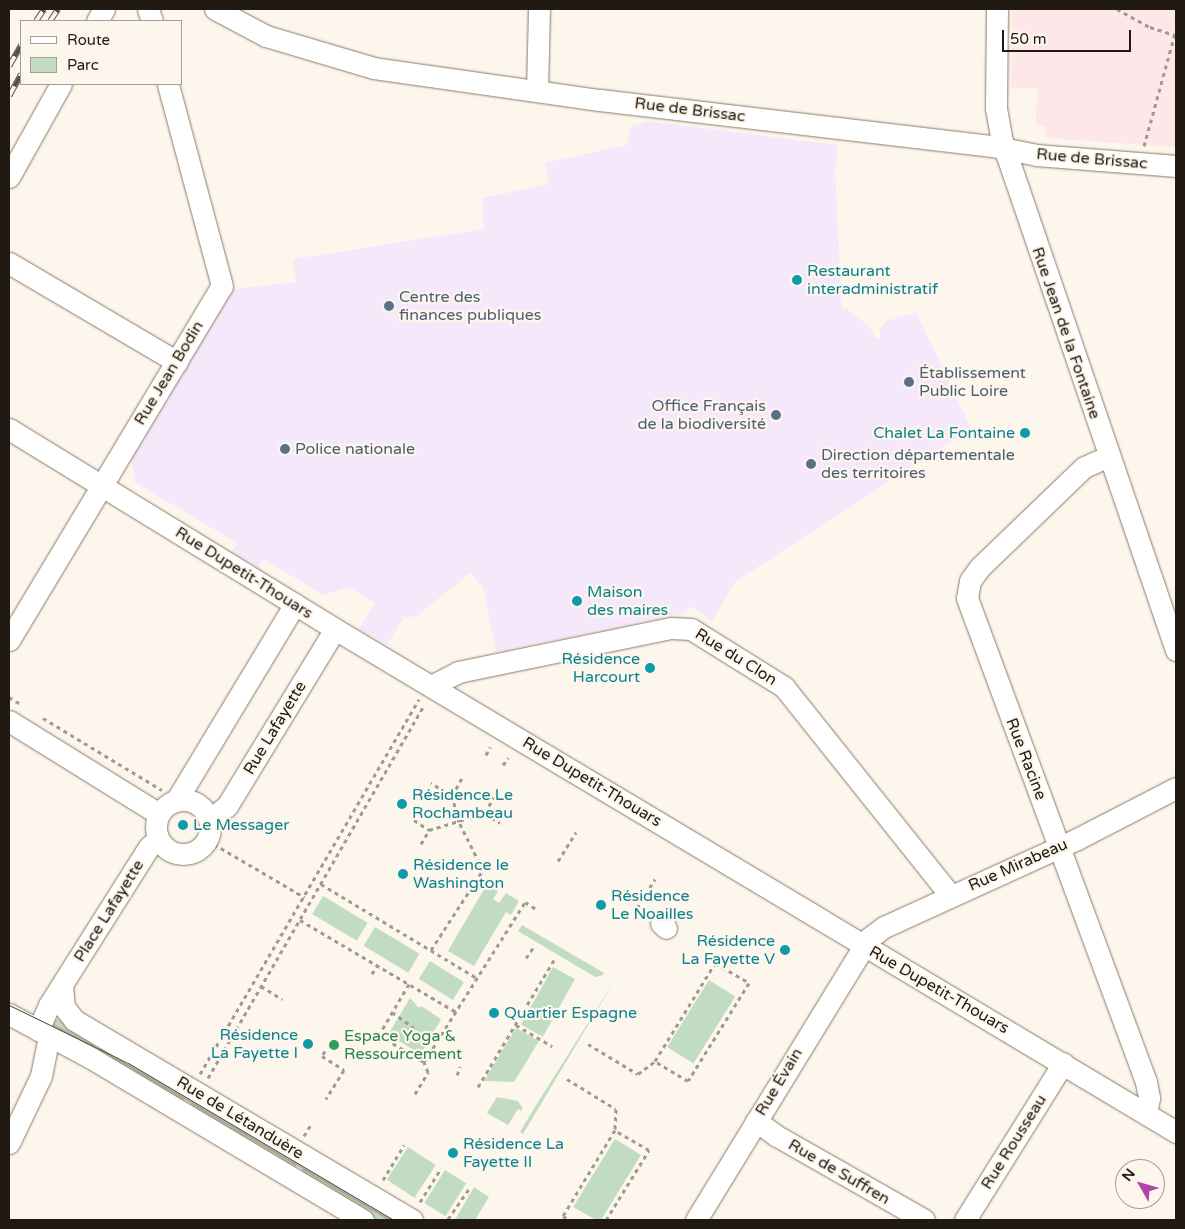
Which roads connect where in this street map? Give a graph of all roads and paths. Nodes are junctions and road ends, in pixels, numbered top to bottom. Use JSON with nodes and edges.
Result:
{"nodes":[{"id":1,"x":104,"y":9,"type":"edge"},
{"id":2,"x":215,"y":9,"type":"edge"},
{"id":3,"x":539,"y":9,"type":"edge"},
{"id":4,"x":996,"y":9,"type":"edge"},
{"id":5,"x":1117,"y":9,"type":"edge"},
{"id":6,"x":97,"y":20,"type":"edge"},
{"id":7,"x":1176,"y":30,"type":"edge"},
{"id":8,"x":1175,"y":35,"type":"junction"},
{"id":9,"x":60,"y":85,"type":"edge"},
{"id":10,"x":168,"y":85,"type":"edge"},
{"id":11,"x":537,"y":91,"type":"junction"},
{"id":12,"x":1144,"y":147,"type":"dead end"},
{"id":13,"x":1004,"y":149,"type":"junction"},
{"id":14,"x":1176,"y":166,"type":"edge"},
{"id":15,"x":9,"y":177,"type":"edge"},
{"id":16,"x":9,"y":262,"type":"edge"},
{"id":17,"x":177,"y":362,"type":"junction"},
{"id":18,"x":9,"y":429,"type":"edge"},
{"id":19,"x":1109,"y":456,"type":"junction"},
{"id":20,"x":101,"y":486,"type":"junction"},
{"id":21,"x":295,"y":604,"type":"junction"},
{"id":22,"x":335,"y":629,"type":"junction"},
{"id":23,"x":9,"y":640,"type":"edge"},
{"id":24,"x":1176,"y":650,"type":"edge"},
{"id":25,"x":429,"y":685,"type":"junction"},
{"id":26,"x":9,"y":697,"type":"edge"},
{"id":27,"x":424,"y":706,"type":"dead end"},
{"id":28,"x":26,"y":707,"type":"dead end"},
{"id":29,"x":34,"y":712,"type":"dead end"},
{"id":30,"x":9,"y":721,"type":"edge"},
{"id":31,"x":490,"y":747,"type":"dead end"},
{"id":32,"x":486,"y":755,"type":"dead end"},
{"id":33,"x":508,"y":758,"type":"dead end"},
{"id":34,"x":503,"y":765,"type":"dead end"},
{"id":35,"x":462,"y":778,"type":"dead end"},
{"id":36,"x":432,"y":783,"type":"dead end"},
{"id":37,"x":1176,"y":788,"type":"edge"},
{"id":38,"x":452,"y":796,"type":"junction"},
{"id":39,"x":494,"y":797,"type":"dead end"},
{"id":40,"x":168,"y":806,"type":"junction"},
{"id":41,"x":485,"y":813,"type":"junction"},
{"id":42,"x":414,"y":820,"type":"dead end"},
{"id":43,"x":459,"y":822,"type":"junction"},
{"id":44,"x":500,"y":823,"type":"dead end"},
{"id":45,"x":208,"y":830,"type":"junction"},
{"id":46,"x":429,"y":830,"type":"junction"},
{"id":47,"x":576,"y":832,"type":"dead end"},
{"id":48,"x":158,"y":839,"type":"junction"},
{"id":49,"x":421,"y":844,"type":"dead end"},
{"id":50,"x":1060,"y":846,"type":"junction"},
{"id":51,"x":558,"y":861,"type":"dead end"},
{"id":52,"x":655,"y":879,"type":"dead end"},
{"id":53,"x":321,"y":884,"type":"junction"},
{"id":54,"x":950,"y":895,"type":"junction"},
{"id":55,"x":304,"y":897,"type":"junction"},
{"id":56,"x":637,"y":908,"type":"dead end"},
{"id":57,"x":536,"y":909,"type":"dead end"},
{"id":58,"x":300,"y":920,"type":"junction"},
{"id":59,"x":863,"y":945,"type":"junction"},
{"id":60,"x":533,"y":948,"type":"dead end"},
{"id":61,"x":431,"y":950,"type":"junction"},
{"id":62,"x":526,"y":958,"type":"dead end"},
{"id":63,"x":554,"y":960,"type":"dead end"},
{"id":64,"x":377,"y":965,"type":"junction"},
{"id":65,"x":372,"y":974,"type":"dead end"},
{"id":66,"x":477,"y":978,"type":"junction"},
{"id":67,"x":408,"y":984,"type":"junction"},
{"id":68,"x":62,"y":986,"type":"junction"},
{"id":69,"x":261,"y":986,"type":"junction"},
{"id":70,"x":282,"y":999,"type":"dead end"},
{"id":71,"x":392,"y":1012,"type":"junction"},
{"id":72,"x":456,"y":1012,"type":"junction"},
{"id":73,"x":9,"y":1014,"type":"edge"},
{"id":74,"x":516,"y":1025,"type":"junction"},
{"id":75,"x":414,"y":1028,"type":"dead end"},
{"id":76,"x":43,"y":1033,"type":"junction"},
{"id":77,"x":588,"y":1044,"type":"dead end"},
{"id":78,"x":552,"y":1046,"type":"dead end"},
{"id":79,"x":325,"y":1051,"type":"dead end"},
{"id":80,"x":655,"y":1061,"type":"junction"},
{"id":81,"x":424,"y":1062,"type":"junction"},
{"id":82,"x":1063,"y":1063,"type":"junction"},
{"id":83,"x":460,"y":1067,"type":"dead end"},
{"id":84,"x":457,"y":1075,"type":"dead end"},
{"id":85,"x":567,"y":1078,"type":"dead end"},
{"id":86,"x":199,"y":1085,"type":"junction"},
{"id":87,"x":478,"y":1087,"type":"dead end"},
{"id":88,"x":414,"y":1094,"type":"dead end"},
{"id":89,"x":326,"y":1099,"type":"dead end"},
{"id":90,"x":1146,"y":1114,"type":"junction"},
{"id":91,"x":756,"y":1121,"type":"junction"},
{"id":92,"x":310,"y":1126,"type":"dead end"},
{"id":93,"x":616,"y":1130,"type":"junction"},
{"id":94,"x":1176,"y":1132,"type":"edge"},
{"id":95,"x":302,"y":1138,"type":"dead end"},
{"id":96,"x":9,"y":1143,"type":"edge"},
{"id":97,"x":404,"y":1145,"type":"dead end"},
{"id":98,"x":441,"y":1168,"type":"dead end"},
{"id":99,"x":383,"y":1180,"type":"dead end"},
{"id":100,"x":471,"y":1186,"type":"dead end"},
{"id":101,"x":416,"y":1211,"type":"edge"},
{"id":102,"x":448,"y":1219,"type":"dead end"},
{"id":103,"x":363,"y":1220,"type":"edge"},
{"id":104,"x":570,"y":1220,"type":"edge"},
{"id":105,"x":606,"y":1220,"type":"edge"},
{"id":106,"x":696,"y":1220,"type":"edge"},
{"id":107,"x":924,"y":1220,"type":"edge"},
{"id":108,"x":965,"y":1220,"type":"edge"}],
"edges":[{"from":1,"to":6,"type":"street"},
{"from":2,"to":11,"type":"street","name":"Rue de Brissac"},
{"from":3,"to":11,"type":"street"},
{"from":4,"to":13,"type":"street","name":"Rue Jean de la Fontaine"},
{"from":5,"to":8,"type":"path"},
{"from":7,"to":8,"type":"path"},
{"from":8,"to":12,"type":"path"},
{"from":9,"to":15,"type":"street"},
{"from":10,"to":17,"type":"street","name":"Rue Jean Bodin"},
{"from":11,"to":13,"type":"street","name":"Rue de Brissac"},
{"from":13,"to":14,"type":"street","name":"Rue de Brissac"},
{"from":13,"to":19,"type":"street","name":"Rue Jean de la Fontaine"},
{"from":16,"to":17,"type":"street"},
{"from":17,"to":20,"type":"street","name":"Rue Jean Bodin"},
{"from":18,"to":20,"type":"street","name":"Rue Dupetit-Thouars"},
{"from":19,"to":24,"type":"street","name":"Rue Jean de la Fontaine"},
{"from":19,"to":50,"type":"street","name":"Rue Racine"},
{"from":20,"to":21,"type":"street","name":"Rue Dupetit-Thouars"},
{"from":20,"to":23,"type":"street","name":"Rue Jean Bodin"},
{"from":21,"to":22,"type":"street","name":"Rue Dupetit-Thouars"},
{"from":21,"to":40,"type":"street"},
{"from":22,"to":25,"type":"street","name":"Rue Dupetit-Thouars"},
{"from":22,"to":45,"type":"street","name":"Rue Lafayette"},
{"from":25,"to":54,"type":"street","name":"Rue du Clon"},
{"from":25,"to":55,"type":"path"},
{"from":25,"to":59,"type":"street","name":"Rue Dupetit-Thouars"},
{"from":26,"to":28,"type":"path"},
{"from":27,"to":53,"type":"path"},
{"from":29,"to":40,"type":"path"},
{"from":30,"to":40,"type":"street"},
{"from":31,"to":32,"type":"path"},
{"from":33,"to":34,"type":"path"},
{"from":35,"to":38,"type":"path"},
{"from":36,"to":38,"type":"path"},
{"from":37,"to":50,"type":"street","name":"Rue Mirabeau"},
{"from":38,"to":43,"type":"path"},
{"from":39,"to":41,"type":"path"},
{"from":40,"to":45,"type":"street"},
{"from":40,"to":48,"type":"street"},
{"from":41,"to":43,"type":"path"},
{"from":41,"to":44,"type":"path"},
{"from":42,"to":46,"type":"path"},
{"from":43,"to":46,"type":"path"},
{"from":43,"to":61,"type":"path"},
{"from":45,"to":48,"type":"street"},
{"from":45,"to":55,"type":"path"},
{"from":46,"to":49,"type":"path"},
{"from":47,"to":51,"type":"path"},
{"from":48,"to":68,"type":"street","name":"Place Lafayette"},
{"from":50,"to":54,"type":"street","name":"Rue Mirabeau"},
{"from":50,"to":90,"type":"street","name":"Rue Racine"},
{"from":52,"to":56,"type":"path"},
{"from":53,"to":58,"type":"path"},
{"from":53,"to":61,"type":"path"},
{"from":54,"to":59,"type":"street","name":"Rue Mirabeau"},
{"from":55,"to":86,"type":"path"},
{"from":57,"to":66,"type":"path"},
{"from":58,"to":64,"type":"path"},
{"from":58,"to":69,"type":"path"},
{"from":59,"to":82,"type":"street","name":"Rue Dupetit-Thouars"},
{"from":59,"to":91,"type":"street","name":"Rue Évain"},
{"from":60,"to":62,"type":"path"},
{"from":61,"to":66,"type":"path"},
{"from":63,"to":74,"type":"path"},
{"from":64,"to":65,"type":"path"},
{"from":64,"to":67,"type":"path"},
{"from":66,"to":72,"type":"path"},
{"from":67,"to":71,"type":"path"},
{"from":67,"to":72,"type":"path"},
{"from":68,"to":76,"type":"street","name":"Place Lafayette"},
{"from":68,"to":86,"type":"street","name":"Rue de Létanduère"},
{"from":69,"to":70,"type":"path"},
{"from":69,"to":86,"type":"path"},
{"from":71,"to":75,"type":"path"},
{"from":71,"to":81,"type":"path"},
{"from":72,"to":81,"type":"path"},
{"from":73,"to":76,"type":"street"},
{"from":74,"to":78,"type":"path"},
{"from":74,"to":87,"type":"path"},
{"from":76,"to":96,"type":"street","name":"Place Lafayette"},
{"from":76,"to":103,"type":"street"},
{"from":77,"to":80,"type":"path"},
{"from":79,"to":89,"type":"path"},
{"from":80,"to":80,"type":"path"},
{"from":81,"to":88,"type":"path"},
{"from":82,"to":90,"type":"street","name":"Rue Dupetit-Thouars"},
{"from":82,"to":108,"type":"street","name":"Rue Rousseau"},
{"from":83,"to":84,"type":"path"},
{"from":85,"to":93,"type":"path"},
{"from":86,"to":101,"type":"street","name":"Rue de Létanduère"},
{"from":90,"to":94,"type":"street","name":"Rue Dupetit-Thouars"},
{"from":91,"to":106,"type":"street","name":"Rue Évain"},
{"from":91,"to":107,"type":"street","name":"Rue de Suffren"},
{"from":92,"to":95,"type":"path"},
{"from":93,"to":104,"type":"path"},
{"from":93,"to":105,"type":"path"},
{"from":97,"to":99,"type":"path"},
{"from":98,"to":101,"type":"path"},
{"from":100,"to":102,"type":"path"}]}
